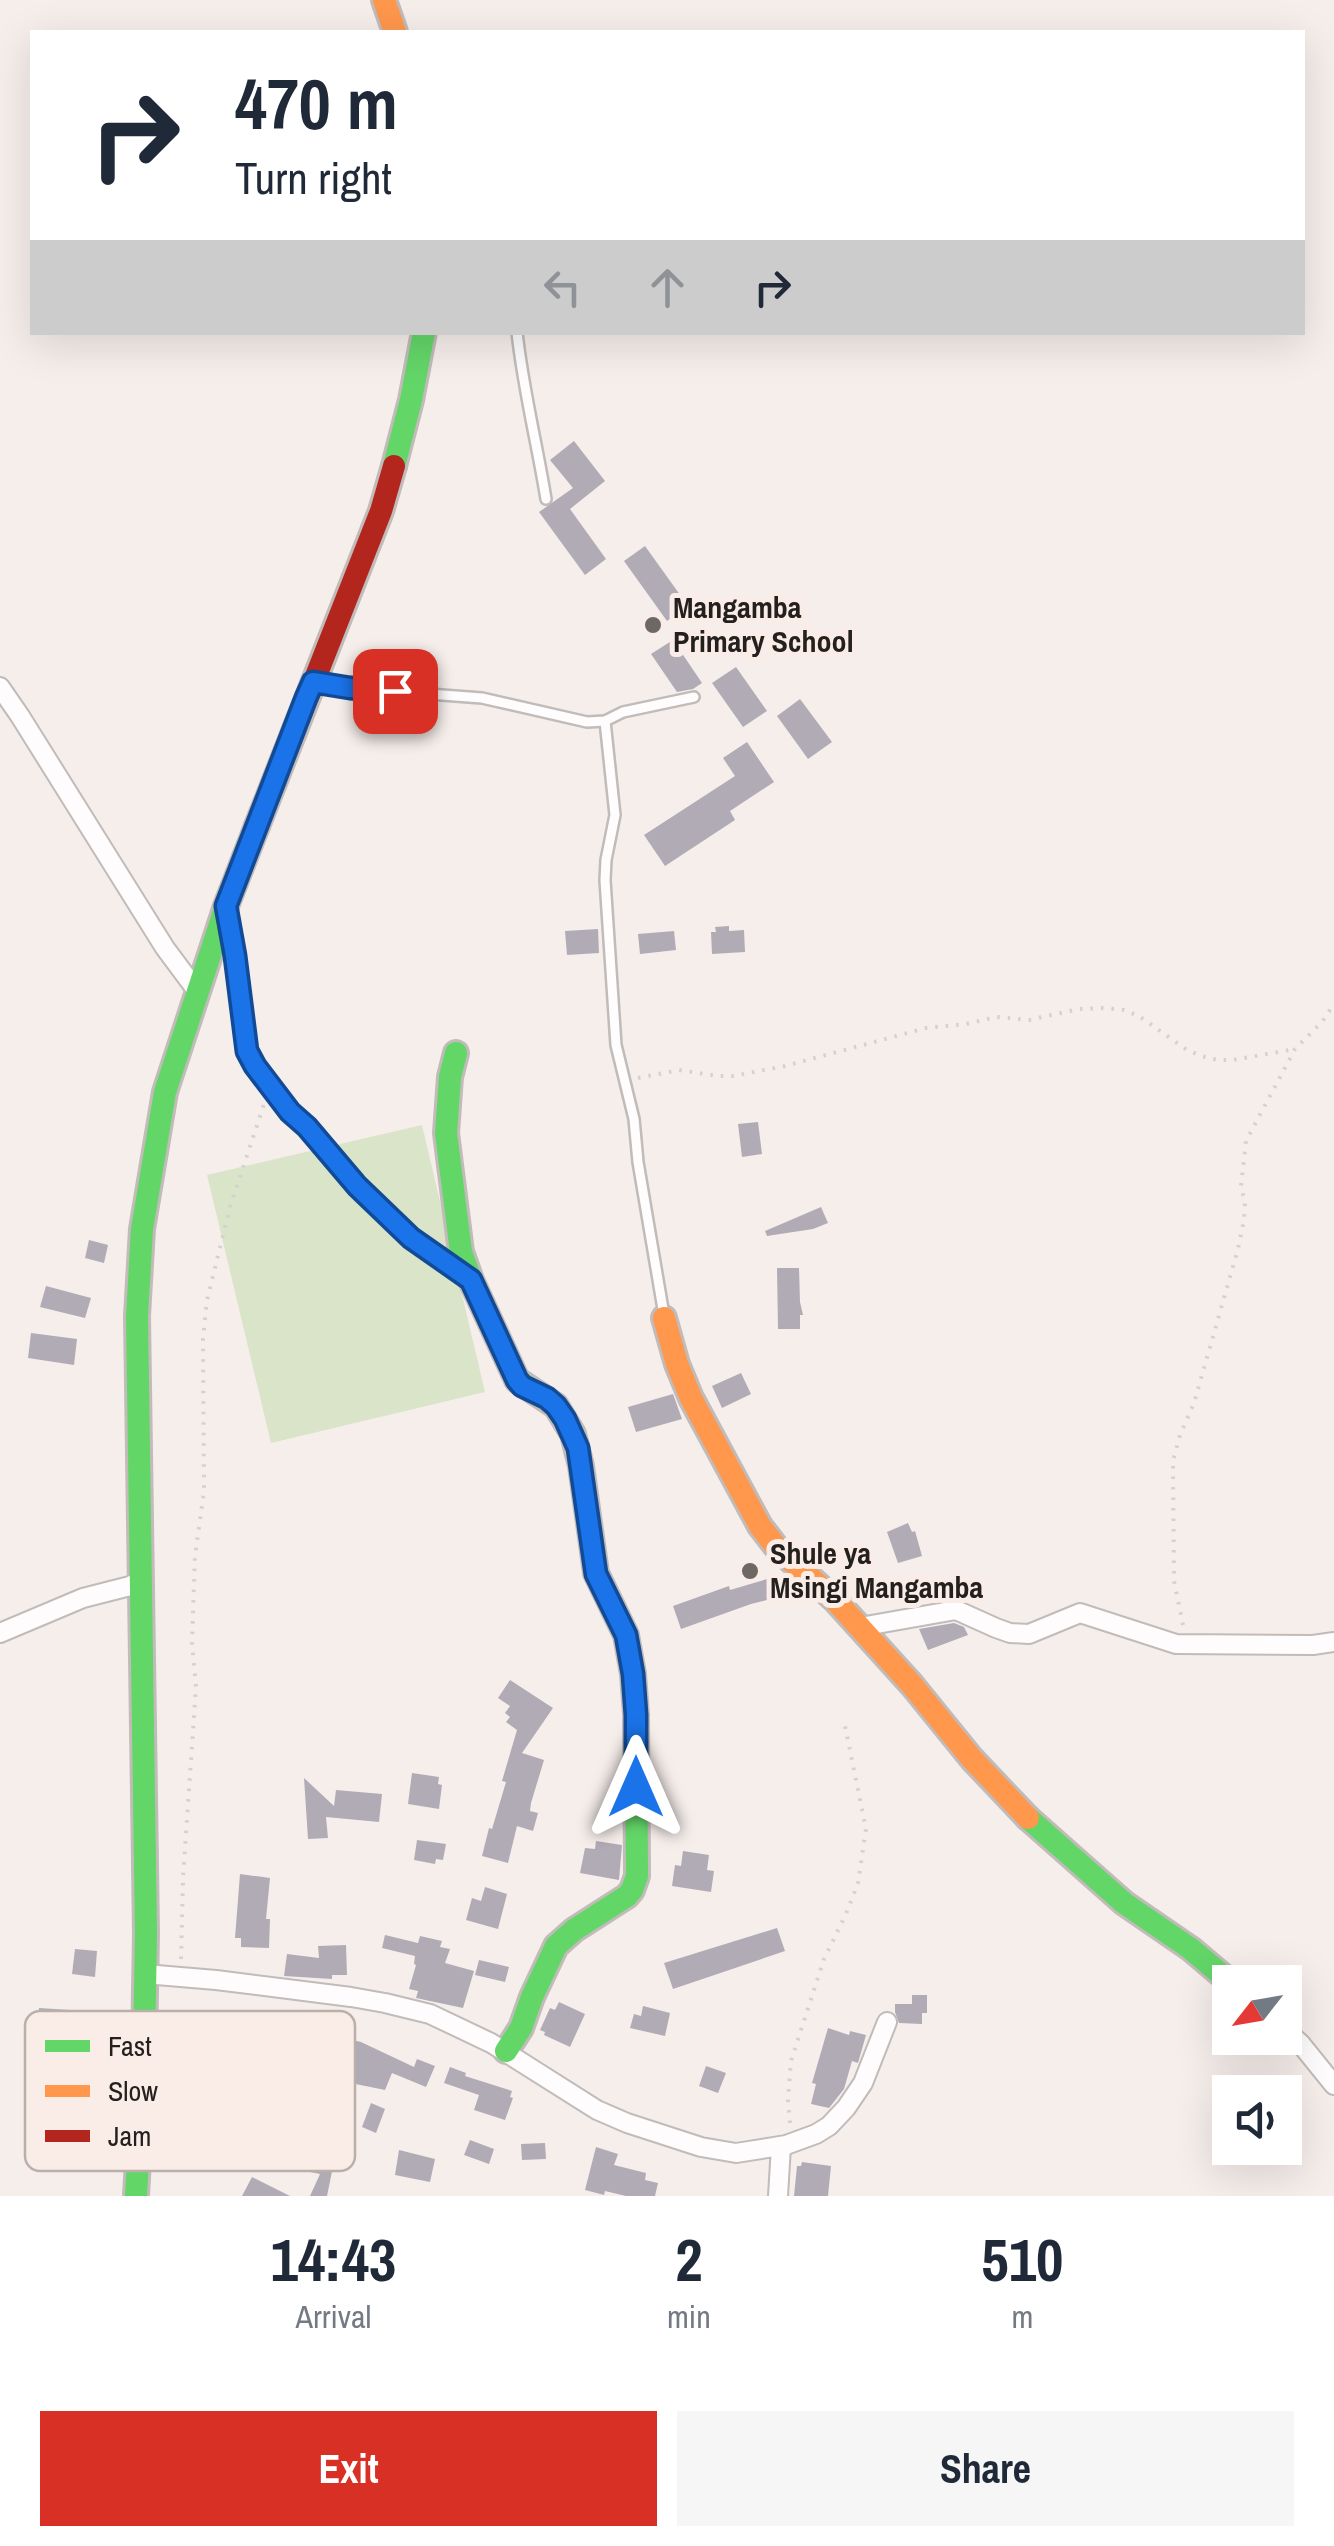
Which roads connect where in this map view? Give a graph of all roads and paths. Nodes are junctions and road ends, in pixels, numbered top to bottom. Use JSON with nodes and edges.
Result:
{"nodes":[{"id":1,"x":384,"y":0,"type":"edge"},
{"id":2,"x":393,"y":30,"type":"edge"},
{"id":3,"x":424,"y":335,"type":"edge"},
{"id":4,"x":517,"y":335,"type":"edge"},
{"id":5,"x":546,"y":498,"type":"dead end"},
{"id":6,"x":313,"y":682,"type":"junction"},
{"id":7,"x":0,"y":688,"type":"edge"},
{"id":8,"x":694,"y":697,"type":"dead end"},
{"id":9,"x":605,"y":721,"type":"junction"},
{"id":10,"x":226,"y":906,"type":"junction"},
{"id":11,"x":197,"y":991,"type":"junction"},
{"id":12,"x":1334,"y":1004,"type":"edge"},
{"id":13,"x":1295,"y":1049,"type":"junction"},
{"id":14,"x":456,"y":1053,"type":"dead end"},
{"id":15,"x":623,"y":1081,"type":"junction"},
{"id":16,"x":270,"y":1086,"type":"junction"},
{"id":17,"x":471,"y":1280,"type":"junction"},
{"id":18,"x":664,"y":1318,"type":"joint"},
{"id":19,"x":141,"y":1580,"type":"junction"},
{"id":20,"x":860,"y":1627,"type":"junction"},
{"id":21,"x":0,"y":1633,"type":"edge"},
{"id":22,"x":1334,"y":1642,"type":"edge"},
{"id":23,"x":1187,"y":1645,"type":"junction"},
{"id":24,"x":844,"y":1722,"type":"dead end"},
{"id":25,"x":1212,"y":1967,"type":"edge"},
{"id":26,"x":145,"y":1974,"type":"junction"},
{"id":27,"x":178,"y":1978,"type":"junction"},
{"id":28,"x":145,"y":2011,"type":"edge"},
{"id":29,"x":886,"y":2022,"type":"dead end"},
{"id":30,"x":1302,"y":2045,"type":"edge"},
{"id":31,"x":506,"y":2052,"type":"junction"},
{"id":32,"x":1334,"y":2085,"type":"edge"},
{"id":33,"x":786,"y":2145,"type":"junction"},
{"id":34,"x":137,"y":2171,"type":"edge"},
{"id":35,"x":136,"y":2196,"type":"edge"},
{"id":36,"x":778,"y":2196,"type":"edge"}],
"edges":[{"from":1,"to":2,"type":"street"},
{"from":3,"to":6,"type":"street"},
{"from":4,"to":5,"type":"lane"},
{"from":6,"to":9,"type":"lane"},
{"from":6,"to":10,"type":"street"},
{"from":7,"to":11,"type":"street"},
{"from":8,"to":9,"type":"lane"},
{"from":9,"to":15,"type":"lane"},
{"from":10,"to":11,"type":"street"},
{"from":10,"to":16,"type":"lane"},
{"from":11,"to":19,"type":"street"},
{"from":12,"to":13,"type":"path"},
{"from":13,"to":15,"type":"path"},
{"from":13,"to":23,"type":"path"},
{"from":14,"to":17,"type":"street"},
{"from":15,"to":18,"type":"lane"},
{"from":16,"to":17,"type":"lane"},
{"from":16,"to":27,"type":"path"},
{"from":17,"to":31,"type":"street"},
{"from":18,"to":20,"type":"street"},
{"from":19,"to":21,"type":"street"},
{"from":19,"to":26,"type":"street"},
{"from":20,"to":23,"type":"street"},
{"from":20,"to":25,"type":"street"},
{"from":22,"to":23,"type":"street"},
{"from":24,"to":33,"type":"path"},
{"from":26,"to":27,"type":"street"},
{"from":26,"to":28,"type":"street"},
{"from":27,"to":31,"type":"street"},
{"from":29,"to":33,"type":"street"},
{"from":30,"to":32,"type":"street"},
{"from":31,"to":33,"type":"street"},
{"from":33,"to":36,"type":"street"},
{"from":34,"to":35,"type":"street"}]}
